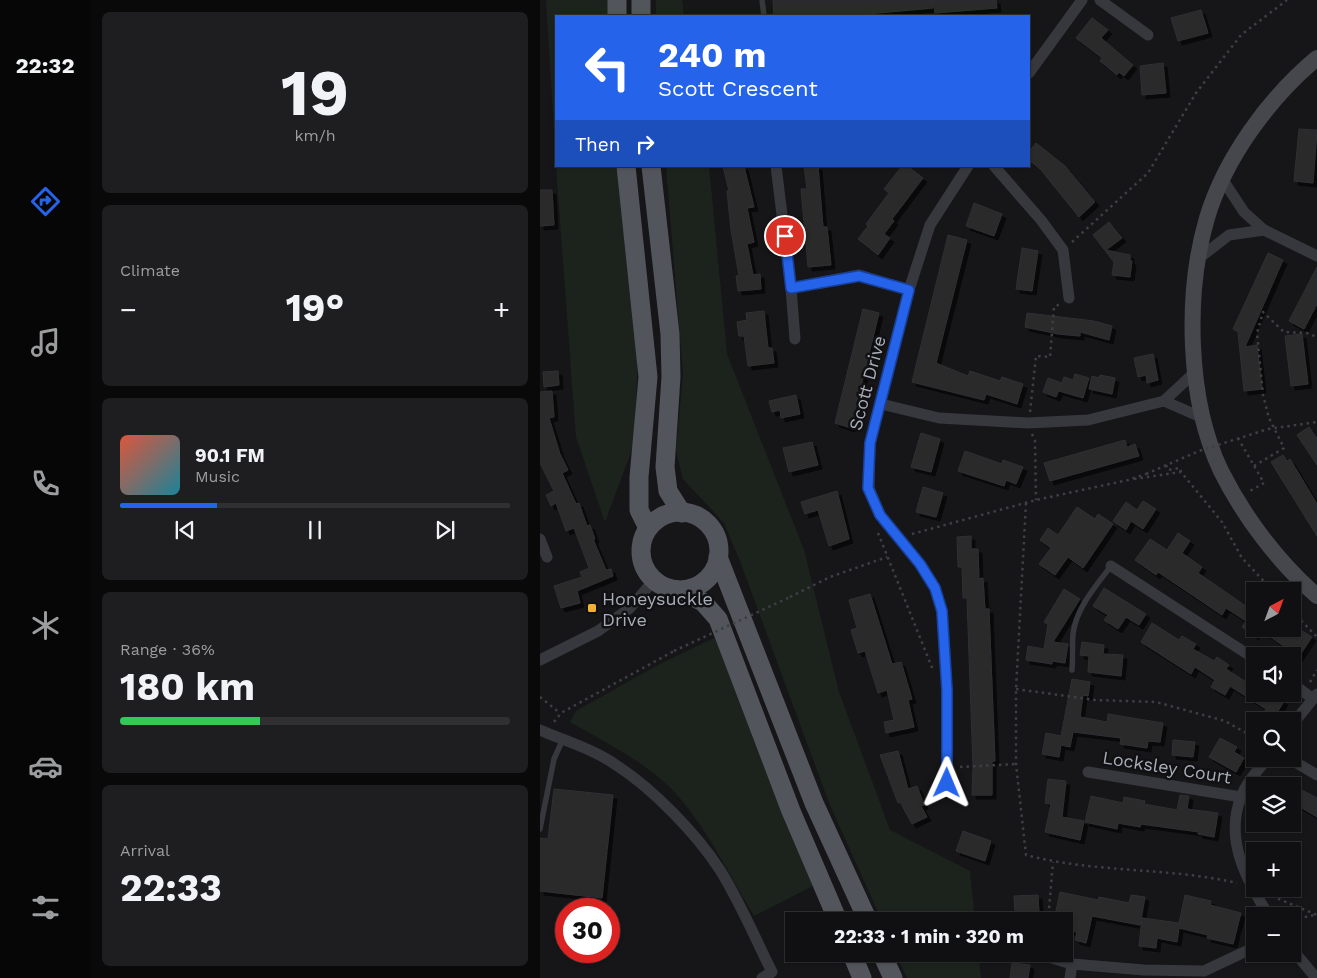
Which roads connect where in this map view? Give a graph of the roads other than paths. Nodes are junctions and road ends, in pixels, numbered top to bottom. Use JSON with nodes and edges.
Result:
{"nodes":[{"id":1,"x":617,"y":0,"type":"edge"},
{"id":2,"x":641,"y":0,"type":"edge"},
{"id":3,"x":762,"y":0,"type":"edge"},
{"id":4,"x":1082,"y":0,"type":"edge"},
{"id":5,"x":1100,"y":0,"type":"edge"},
{"id":6,"x":617,"y":15,"type":"edge"},
{"id":7,"x":641,"y":15,"type":"edge"},
{"id":8,"x":764,"y":15,"type":"edge"},
{"id":9,"x":1148,"y":35,"type":"dead end"},
{"id":10,"x":1317,"y":58,"type":"edge"},
{"id":11,"x":1032,"y":60,"type":"edge"},
{"id":12,"x":626,"y":167,"type":"edge"},
{"id":13,"x":651,"y":167,"type":"edge"},
{"id":14,"x":776,"y":167,"type":"edge"},
{"id":15,"x":967,"y":167,"type":"edge"},
{"id":16,"x":995,"y":167,"type":"edge"},
{"id":17,"x":1222,"y":180,"type":"junction"},
{"id":18,"x":1264,"y":230,"type":"junction"},
{"id":19,"x":1317,"y":256,"type":"edge"},
{"id":20,"x":1198,"y":259,"type":"junction"},
{"id":21,"x":791,"y":288,"type":"junction"},
{"id":22,"x":909,"y":290,"type":"junction"},
{"id":23,"x":1069,"y":298,"type":"road end"},
{"id":24,"x":795,"y":339,"type":"dead end"},
{"id":25,"x":1194,"y":373,"type":"junction"},
{"id":26,"x":1164,"y":402,"type":"junction"},
{"id":27,"x":881,"y":404,"type":"junction"},
{"id":28,"x":1203,"y":418,"type":"junction"},
{"id":29,"x":682,"y":513,"type":"junction"},
{"id":30,"x":648,"y":528,"type":"junction"},
{"id":31,"x":540,"y":540,"type":"edge"},
{"id":32,"x":718,"y":557,"type":"junction"},
{"id":33,"x":547,"y":558,"type":"dead end"},
{"id":34,"x":1111,"y":566,"type":"joint"},
{"id":35,"x":654,"y":580,"type":"junction"},
{"id":36,"x":678,"y":590,"type":"junction"},
{"id":37,"x":1317,"y":596,"type":"edge"},
{"id":38,"x":1246,"y":653,"type":"edge"},
{"id":39,"x":540,"y":659,"type":"edge"},
{"id":40,"x":1072,"y":670,"type":"dead end"},
{"id":41,"x":1301,"y":688,"type":"edge"},
{"id":42,"x":1315,"y":697,"type":"edge"},
{"id":43,"x":1301,"y":715,"type":"edge"},
{"id":44,"x":543,"y":731,"type":"edge"},
{"id":45,"x":562,"y":739,"type":"junction"},
{"id":46,"x":1301,"y":766,"type":"edge"},
{"id":47,"x":1261,"y":767,"type":"edge"},
{"id":48,"x":1088,"y":772,"type":"dead end"},
{"id":49,"x":1317,"y":775,"type":"edge"},
{"id":50,"x":947,"y":783,"type":"dead end"},
{"id":51,"x":1241,"y":796,"type":"junction"},
{"id":52,"x":540,"y":829,"type":"edge"},
{"id":53,"x":1263,"y":907,"type":"edge"},
{"id":54,"x":834,"y":912,"type":"edge"},
{"id":55,"x":864,"y":912,"type":"edge"},
{"id":56,"x":1246,"y":951,"type":"edge"},
{"id":57,"x":1301,"y":960,"type":"edge"},
{"id":58,"x":855,"y":962,"type":"edge"},
{"id":59,"x":886,"y":962,"type":"edge"},
{"id":60,"x":1065,"y":962,"type":"edge"},
{"id":61,"x":1072,"y":964,"type":"junction"},
{"id":62,"x":767,"y":975,"type":"edge"},
{"id":63,"x":862,"y":978,"type":"edge"},
{"id":64,"x":893,"y":978,"type":"edge"},
{"id":65,"x":1070,"y":978,"type":"edge"},
{"id":66,"x":1316,"y":978,"type":"edge"}],
"edges":[{"from":1,"to":6,"type":"main road"},
{"from":2,"to":7,"type":"main road"},
{"from":3,"to":8,"type":"lane"},
{"from":4,"to":11,"type":"street"},
{"from":5,"to":9,"type":"street"},
{"from":10,"to":17,"type":"street"},
{"from":12,"to":30,"type":"main road"},
{"from":13,"to":29,"type":"main road"},
{"from":14,"to":21,"type":"street"},
{"from":15,"to":22,"type":"street","name":"Scott Drive"},
{"from":16,"to":23,"type":"street"},
{"from":17,"to":18,"type":"street"},
{"from":17,"to":20,"type":"street"},
{"from":18,"to":19,"type":"street"},
{"from":18,"to":20,"type":"street"},
{"from":20,"to":25,"type":"street"},
{"from":21,"to":22,"type":"street"},
{"from":21,"to":24,"type":"street"},
{"from":22,"to":27,"type":"street","name":"Scott Drive"},
{"from":25,"to":26,"type":"street"},
{"from":25,"to":28,"type":"street"},
{"from":26,"to":27,"type":"street"},
{"from":26,"to":28,"type":"street"},
{"from":27,"to":50,"type":"street","name":"Scott Drive"},
{"from":28,"to":37,"type":"street"},
{"from":29,"to":30,"type":"main road"},
{"from":29,"to":32,"type":"main road"},
{"from":30,"to":35,"type":"main road"},
{"from":31,"to":33,"type":"street"},
{"from":32,"to":36,"type":"main road"},
{"from":32,"to":55,"type":"main road"},
{"from":34,"to":38,"type":"street"},
{"from":34,"to":40,"type":"lane"},
{"from":35,"to":36,"type":"main road"},
{"from":35,"to":39,"type":"street"},
{"from":36,"to":54,"type":"main road"},
{"from":41,"to":42,"type":"street"},
{"from":42,"to":43,"type":"street"},
{"from":44,"to":45,"type":"street"},
{"from":45,"to":52,"type":"lane"},
{"from":45,"to":62,"type":"street"},
{"from":46,"to":49,"type":"street"},
{"from":47,"to":51,"type":"street"},
{"from":48,"to":51,"type":"street","name":"Locksley Court"},
{"from":51,"to":53,"type":"street"},
{"from":56,"to":61,"type":"street"},
{"from":57,"to":66,"type":"street"},
{"from":58,"to":63,"type":"main road"},
{"from":59,"to":64,"type":"main road"},
{"from":60,"to":61,"type":"street"},
{"from":61,"to":65,"type":"street"}]}
